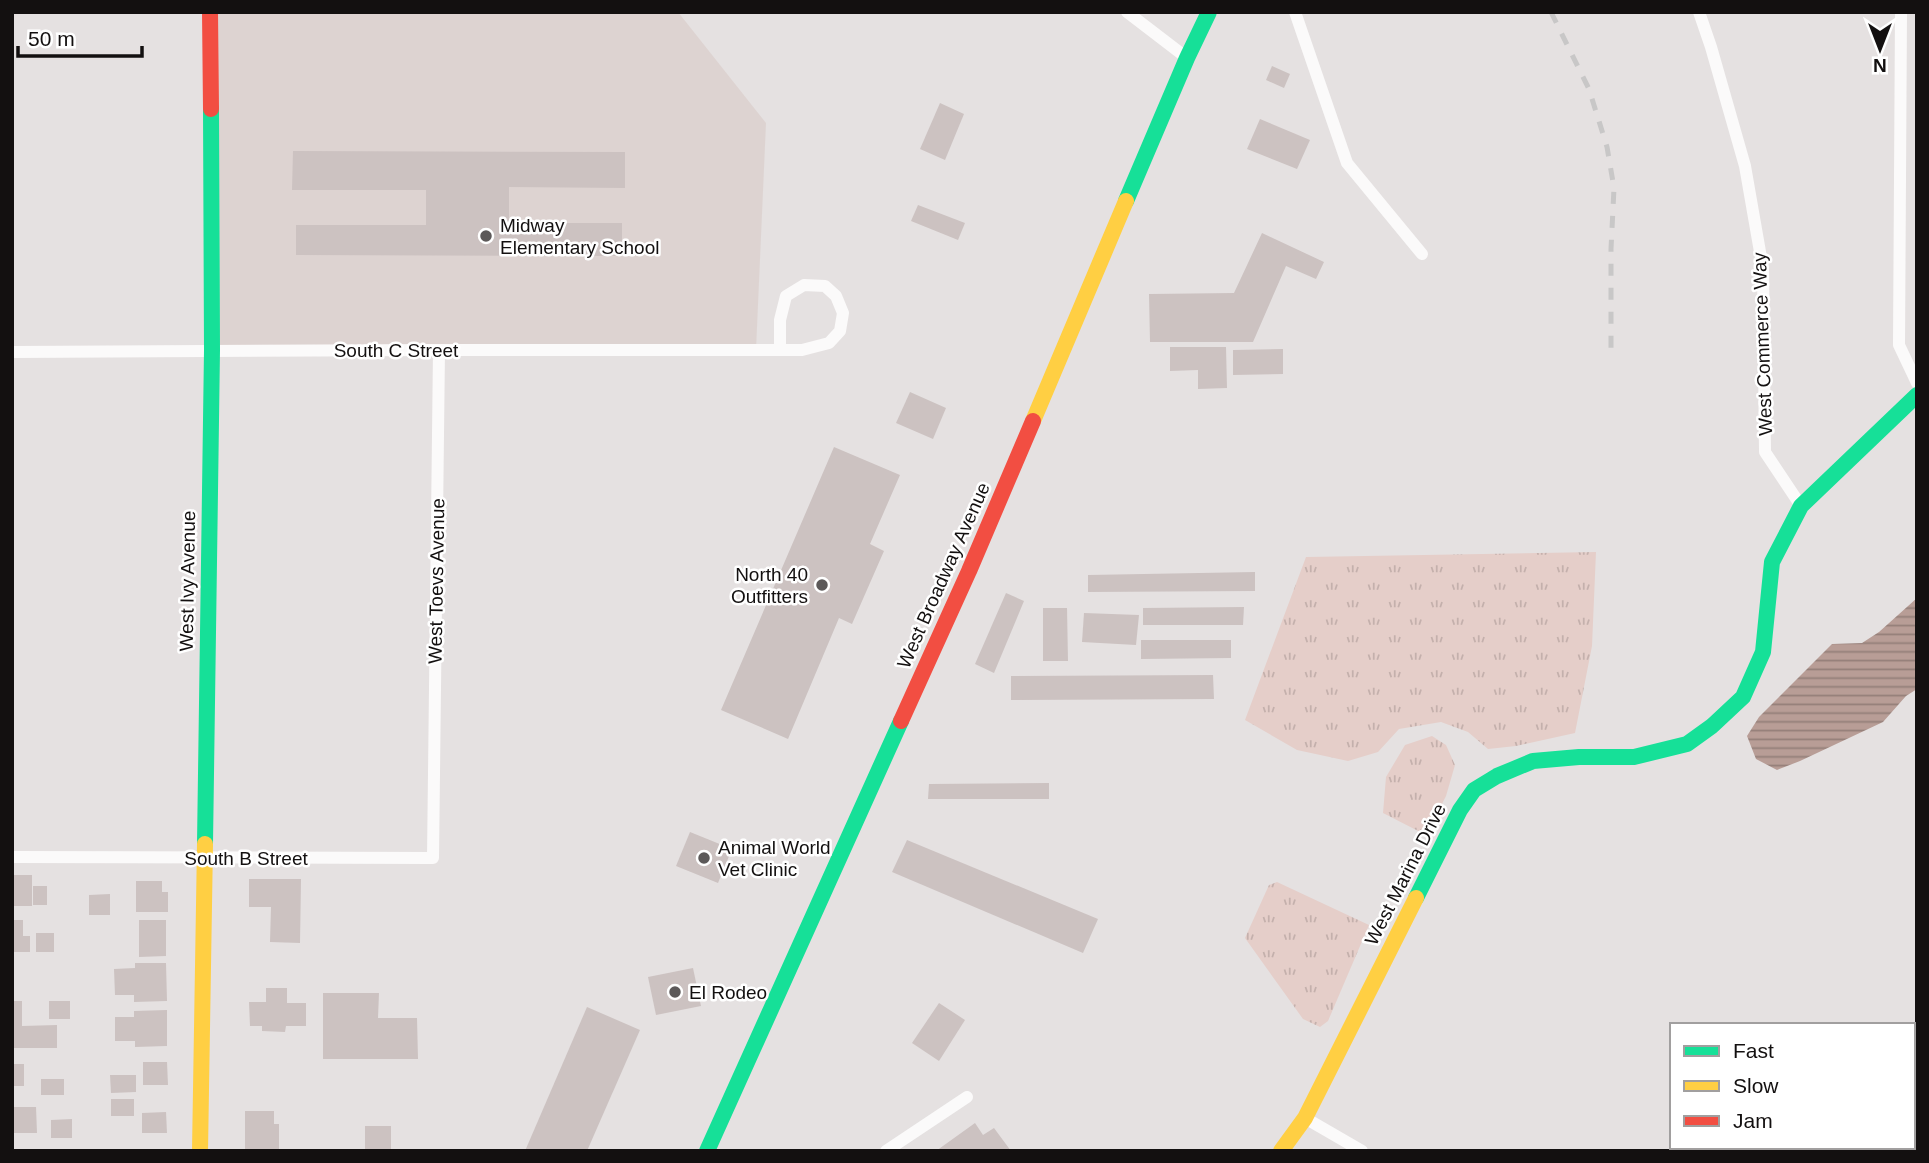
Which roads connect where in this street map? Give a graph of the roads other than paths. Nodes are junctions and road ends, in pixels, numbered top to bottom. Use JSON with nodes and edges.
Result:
{"nodes":[{"id":1,"x":210,"y":12,"type":"edge"},
{"id":2,"x":1127,"y":12,"type":"edge"},
{"id":3,"x":1209,"y":12,"type":"edge"},
{"id":4,"x":1295,"y":12,"type":"edge"},
{"id":5,"x":1699,"y":12,"type":"edge"},
{"id":6,"x":1901,"y":12,"type":"edge"},
{"id":7,"x":1187,"y":58,"type":"junction"},
{"id":8,"x":1422,"y":254,"type":"dead end"},
{"id":9,"x":212,"y":350,"type":"junction"},
{"id":10,"x":439,"y":350,"type":"junction"},
{"id":11,"x":780,"y":350,"type":"junction"},
{"id":12,"x":12,"y":352,"type":"edge"},
{"id":13,"x":1917,"y":383,"type":"edge"},
{"id":14,"x":1917,"y":395,"type":"edge"},
{"id":15,"x":1801,"y":506,"type":"junction"},
{"id":16,"x":433,"y":812,"type":"joint"},
{"id":17,"x":12,"y":857,"type":"edge"},
{"id":18,"x":204,"y":858,"type":"junction"},
{"id":19,"x":967,"y":1097,"type":"dead end"},
{"id":20,"x":1305,"y":1118,"type":"junction"},
{"id":21,"x":200,"y":1151,"type":"edge"},
{"id":22,"x":706,"y":1151,"type":"edge"},
{"id":23,"x":886,"y":1151,"type":"edge"},
{"id":24,"x":1281,"y":1151,"type":"edge"},
{"id":25,"x":1363,"y":1151,"type":"edge"}],
"edges":[{"from":1,"to":9,"type":"street","name":"West Ivy Avenue"},
{"from":2,"to":7,"type":"street"},
{"from":3,"to":7,"type":"street","name":"West Broadway Avenue"},
{"from":4,"to":8,"type":"street"},
{"from":5,"to":15,"type":"street","name":"West Commerce Way"},
{"from":6,"to":13,"type":"street"},
{"from":7,"to":22,"type":"street","name":"West Broadway Avenue"},
{"from":9,"to":10,"type":"street","name":"South C Street"},
{"from":9,"to":12,"type":"street","name":"South C Street"},
{"from":9,"to":18,"type":"street","name":"West Ivy Avenue"},
{"from":10,"to":11,"type":"street","name":"South C Street"},
{"from":10,"to":16,"type":"street","name":"West Toevs Avenue"},
{"from":11,"to":11,"type":"street","name":"South C Street"},
{"from":14,"to":15,"type":"street","name":"West Marina Drive"},
{"from":15,"to":20,"type":"street","name":"West Marina Drive"},
{"from":16,"to":18,"type":"street","name":"South B Street"},
{"from":17,"to":18,"type":"street","name":"South B Street"},
{"from":18,"to":21,"type":"street","name":"West Ivy Avenue"},
{"from":19,"to":23,"type":"street"},
{"from":20,"to":24,"type":"street","name":"West Marina Drive"},
{"from":20,"to":25,"type":"street"}]}
